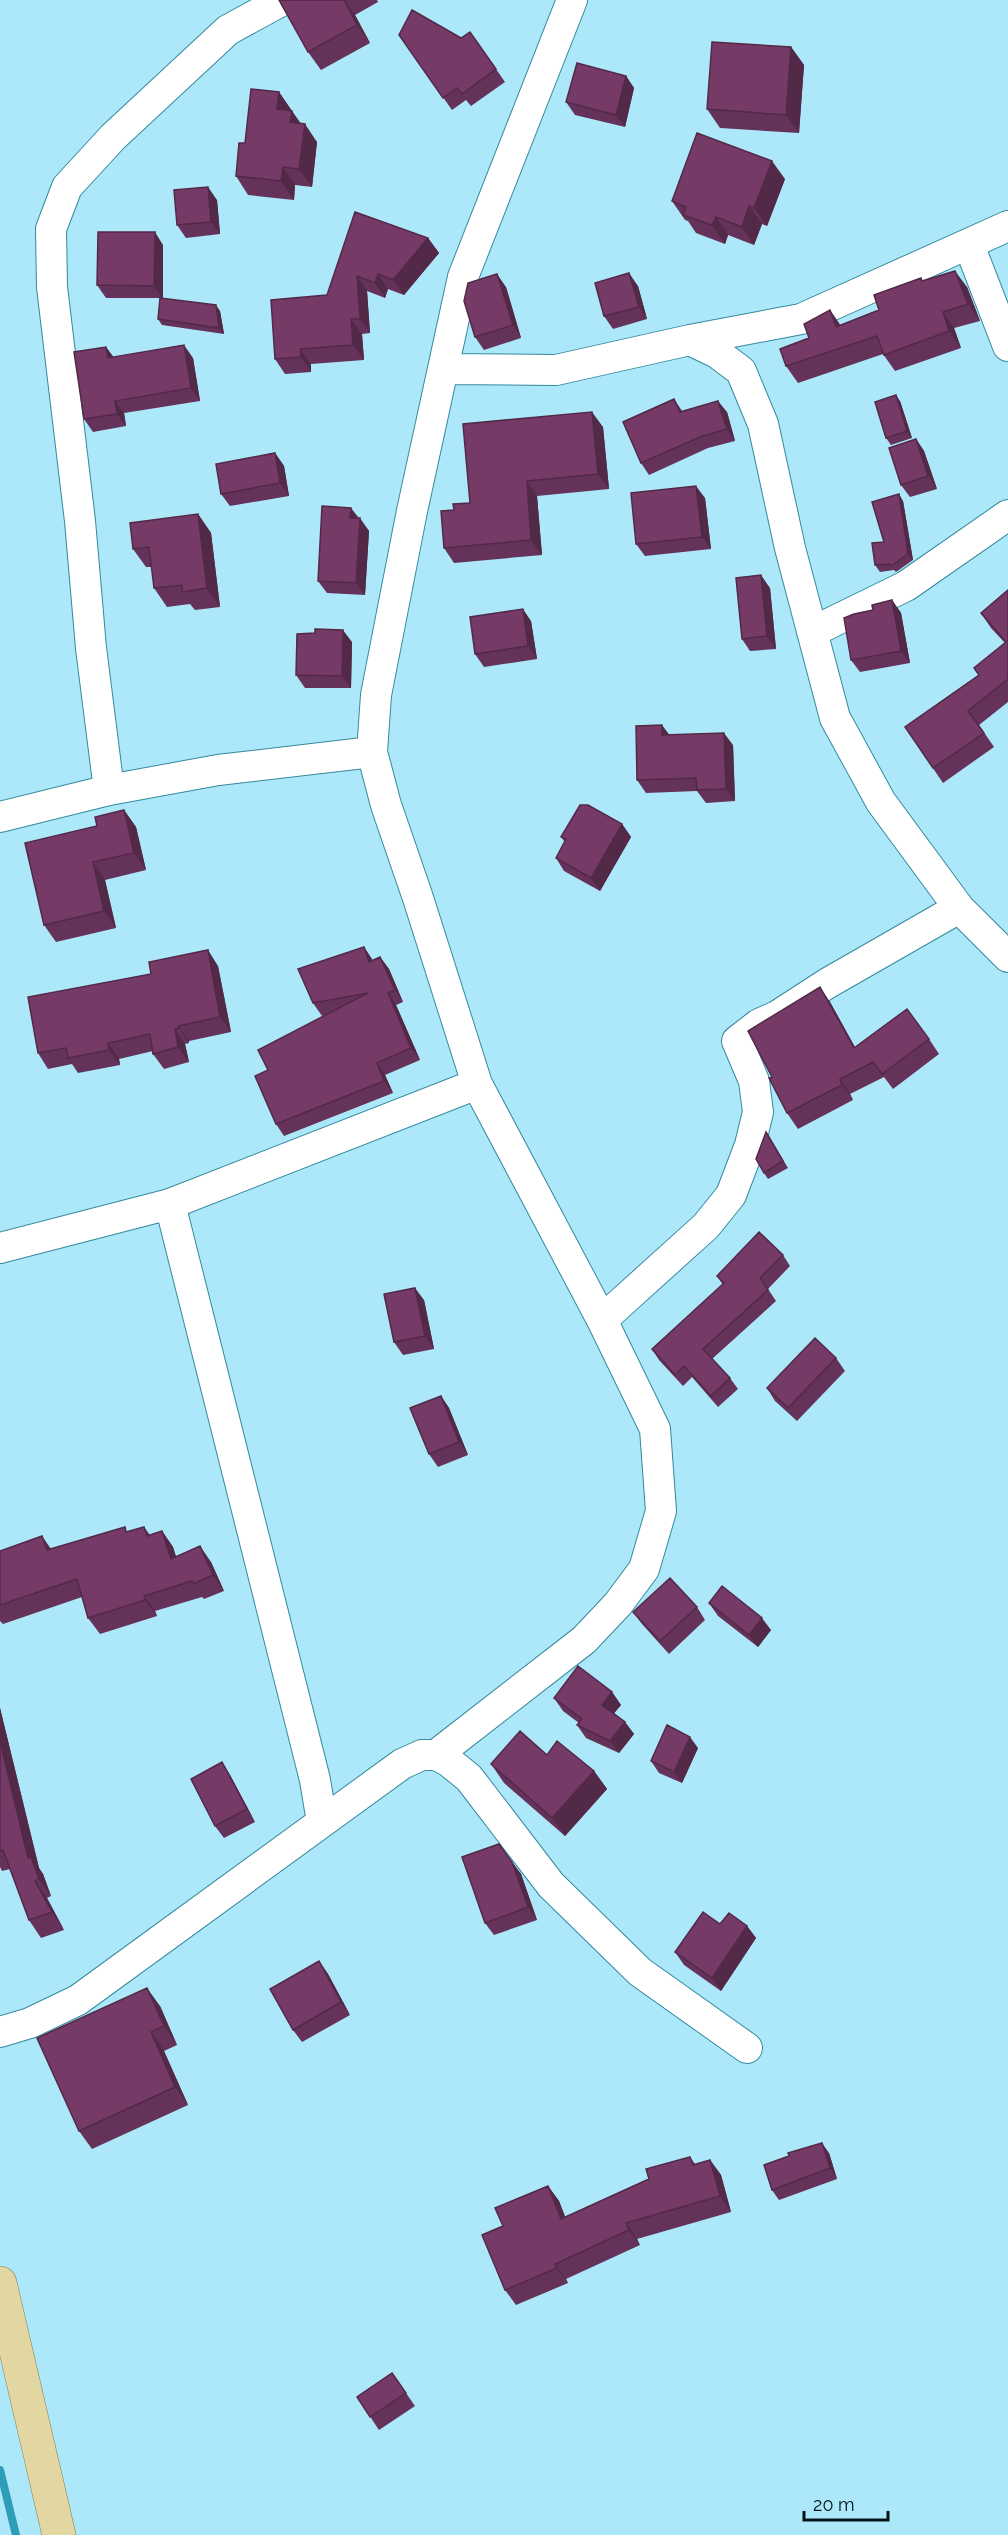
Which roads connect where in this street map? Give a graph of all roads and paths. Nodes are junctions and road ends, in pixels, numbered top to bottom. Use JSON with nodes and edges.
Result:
{"nodes":[{"id":1,"x":283,"y":0,"type":"edge"},
{"id":2,"x":572,"y":0,"type":"edge"},
{"id":3,"x":1008,"y":226,"type":"edge"},
{"id":4,"x":969,"y":245,"type":"junction"},
{"id":5,"x":690,"y":340,"type":"junction"},
{"id":6,"x":1008,"y":346,"type":"edge"},
{"id":7,"x":444,"y":369,"type":"junction"},
{"id":8,"x":1008,"y":514,"type":"edge"},
{"id":9,"x":812,"y":632,"type":"junction"},
{"id":10,"x":372,"y":752,"type":"junction"},
{"id":11,"x":110,"y":790,"type":"junction"},
{"id":12,"x":0,"y":817,"type":"edge"},
{"id":13,"x":959,"y":908,"type":"junction"},
{"id":14,"x":1008,"y":957,"type":"edge"},
{"id":15,"x":477,"y":1084,"type":"junction"},
{"id":16,"x":170,"y":1204,"type":"junction"},
{"id":17,"x":0,"y":1248,"type":"edge"},
{"id":18,"x":602,"y":1320,"type":"junction"},
{"id":19,"x":435,"y":1755,"type":"junction"},
{"id":20,"x":315,"y":1780,"type":"junction"},
{"id":21,"x":354,"y":1798,"type":"junction"},
{"id":22,"x":322,"y":1822,"type":"junction"},
{"id":23,"x":0,"y":2032,"type":"edge"},
{"id":24,"x":747,"y":2049,"type":"dead end"},
{"id":25,"x":0,"y":2283,"type":"edge"},
{"id":26,"x":59,"y":2535,"type":"edge"}],
"edges":[{"from":1,"to":11,"type":"street"},
{"from":2,"to":7,"type":"street"},
{"from":3,"to":4,"type":"street"},
{"from":4,"to":5,"type":"street"},
{"from":4,"to":6,"type":"street"},
{"from":5,"to":7,"type":"street"},
{"from":5,"to":9,"type":"street"},
{"from":7,"to":10,"type":"street"},
{"from":8,"to":9,"type":"street"},
{"from":9,"to":13,"type":"street"},
{"from":10,"to":11,"type":"street"},
{"from":10,"to":15,"type":"street"},
{"from":11,"to":12,"type":"street"},
{"from":13,"to":14,"type":"street"},
{"from":13,"to":18,"type":"street"},
{"from":15,"to":16,"type":"street"},
{"from":15,"to":18,"type":"street"},
{"from":16,"to":17,"type":"street"},
{"from":16,"to":20,"type":"street"},
{"from":18,"to":19,"type":"street"},
{"from":19,"to":21,"type":"street"},
{"from":19,"to":24,"type":"street"},
{"from":20,"to":21,"type":"street"},
{"from":20,"to":22,"type":"street"},
{"from":21,"to":22,"type":"street"},
{"from":22,"to":23,"type":"street"},
{"from":25,"to":26,"type":"main road"}]}
